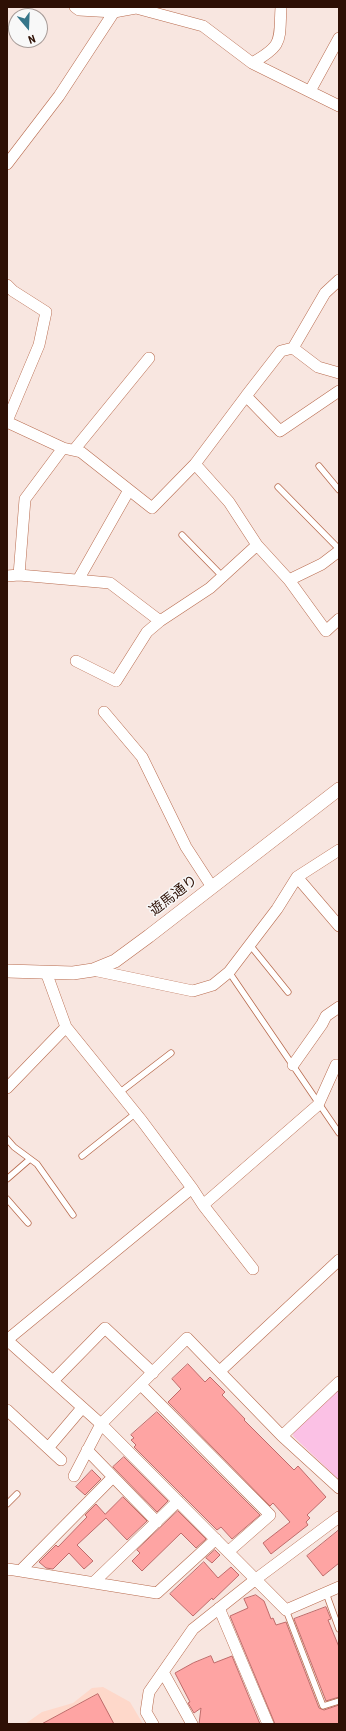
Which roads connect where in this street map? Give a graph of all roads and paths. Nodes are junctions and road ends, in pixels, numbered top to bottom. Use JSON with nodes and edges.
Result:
{"nodes":[{"id":1,"x":75,"y":7,"type":"edge"},
{"id":2,"x":281,"y":7,"type":"edge"},
{"id":3,"x":114,"y":12,"type":"junction"},
{"id":4,"x":339,"y":38,"type":"edge"},
{"id":5,"x":252,"y":63,"type":"junction"},
{"id":6,"x":310,"y":91,"type":"junction"},
{"id":7,"x":339,"y":106,"type":"edge"},
{"id":8,"x":7,"y":164,"type":"edge"},
{"id":9,"x":339,"y":280,"type":"edge"},
{"id":10,"x":7,"y":285,"type":"edge"},
{"id":11,"x":293,"y":348,"type":"junction"},
{"id":12,"x":149,"y":358,"type":"dead end"},
{"id":13,"x":339,"y":373,"type":"edge"},
{"id":14,"x":339,"y":391,"type":"edge"},
{"id":15,"x":246,"y":396,"type":"junction"},
{"id":16,"x":7,"y":422,"type":"edge"},
{"id":17,"x":68,"y":449,"type":"junction"},
{"id":18,"x":195,"y":464,"type":"junction"},
{"id":19,"x":319,"y":466,"type":"dead end"},
{"id":20,"x":278,"y":487,"type":"dead end"},
{"id":21,"x":129,"y":490,"type":"junction"},
{"id":22,"x":339,"y":490,"type":"edge"},
{"id":23,"x":182,"y":535,"type":"dead end"},
{"id":24,"x":257,"y":544,"type":"junction"},
{"id":25,"x":339,"y":550,"type":"edge"},
{"id":26,"x":19,"y":575,"type":"junction"},
{"id":27,"x":7,"y":576,"type":"edge"},
{"id":28,"x":222,"y":576,"type":"junction"},
{"id":29,"x":78,"y":580,"type":"junction"},
{"id":30,"x":289,"y":580,"type":"junction"},
{"id":31,"x":339,"y":619,"type":"edge"},
{"id":32,"x":160,"y":621,"type":"junction"},
{"id":33,"x":76,"y":661,"type":"dead end"},
{"id":34,"x":104,"y":712,"type":"dead end"},
{"id":35,"x":339,"y":789,"type":"edge"},
{"id":36,"x":339,"y":850,"type":"edge"},
{"id":37,"x":297,"y":877,"type":"junction"},
{"id":38,"x":212,"y":887,"type":"junction"},
{"id":39,"x":339,"y":926,"type":"edge"},
{"id":40,"x":250,"y":945,"type":"junction"},
{"id":41,"x":93,"y":970,"type":"junction"},
{"id":42,"x":7,"y":971,"type":"edge"},
{"id":43,"x":46,"y":972,"type":"junction"},
{"id":44,"x":229,"y":972,"type":"junction"},
{"id":45,"x":288,"y":992,"type":"dead end"},
{"id":46,"x":339,"y":1007,"type":"edge"},
{"id":47,"x":66,"y":1027,"type":"junction"},
{"id":48,"x":171,"y":1053,"type":"dead end"},
{"id":49,"x":339,"y":1065,"type":"edge"},
{"id":50,"x":292,"y":1066,"type":"junction"},
{"id":51,"x":7,"y":1088,"type":"edge"},
{"id":52,"x":119,"y":1093,"type":"junction"},
{"id":53,"x":319,"y":1104,"type":"junction"},
{"id":54,"x":136,"y":1114,"type":"junction"},
{"id":55,"x":339,"y":1133,"type":"edge"},
{"id":56,"x":7,"y":1139,"type":"edge"},
{"id":57,"x":82,"y":1156,"type":"dead end"},
{"id":58,"x":30,"y":1159,"type":"junction"},
{"id":59,"x":7,"y":1179,"type":"edge"},
{"id":60,"x":192,"y":1188,"type":"junction"},
{"id":61,"x":7,"y":1199,"type":"edge"},
{"id":62,"x":203,"y":1205,"type":"junction"},
{"id":63,"x":73,"y":1215,"type":"dead end"},
{"id":64,"x":28,"y":1223,"type":"dead end"},
{"id":65,"x":339,"y":1260,"type":"edge"},
{"id":66,"x":253,"y":1269,"type":"dead end"},
{"id":67,"x":7,"y":1340,"type":"edge"},
{"id":68,"x":220,"y":1371,"type":"junction"},
{"id":69,"x":153,"y":1373,"type":"junction"},
{"id":70,"x":53,"y":1382,"type":"junction"},
{"id":71,"x":339,"y":1382,"type":"edge"},
{"id":72,"x":141,"y":1385,"type":"junction"},
{"id":73,"x":82,"y":1408,"type":"junction"},
{"id":74,"x":7,"y":1410,"type":"edge"},
{"id":75,"x":101,"y":1424,"type":"junction"},
{"id":76,"x":282,"y":1436,"type":"junction"},
{"id":77,"x":48,"y":1448,"type":"junction"},
{"id":78,"x":88,"y":1450,"type":"junction"},
{"id":79,"x":61,"y":1460,"type":"dead end"},
{"id":80,"x":74,"y":1476,"type":"dead end"},
{"id":81,"x":113,"y":1477,"type":"junction"},
{"id":82,"x":339,"y":1488,"type":"edge"},
{"id":83,"x":17,"y":1494,"type":"dead end"},
{"id":84,"x":178,"y":1501,"type":"junction"},
{"id":85,"x":7,"y":1504,"type":"edge"},
{"id":86,"x":339,"y":1517,"type":"edge"},
{"id":87,"x":157,"y":1522,"type":"junction"},
{"id":88,"x":216,"y":1539,"type":"junction"},
{"id":89,"x":229,"y":1551,"type":"junction"},
{"id":90,"x":7,"y":1568,"type":"edge"},
{"id":91,"x":20,"y":1571,"type":"junction"},
{"id":92,"x":256,"y":1579,"type":"junction"},
{"id":93,"x":93,"y":1583,"type":"junction"},
{"id":94,"x":339,"y":1587,"type":"edge"},
{"id":95,"x":326,"y":1593,"type":"junction"},
{"id":96,"x":219,"y":1608,"type":"junction"},
{"id":97,"x":286,"y":1610,"type":"junction"},
{"id":98,"x":339,"y":1629,"type":"edge"},
{"id":99,"x":163,"y":1672,"type":"junction"},
{"id":100,"x":339,"y":1701,"type":"edge"},
{"id":101,"x":152,"y":1724,"type":"edge"},
{"id":102,"x":192,"y":1724,"type":"edge"},
{"id":103,"x":268,"y":1724,"type":"edge"}],
"edges":[{"from":1,"to":3,"type":"street"},
{"from":2,"to":5,"type":"street"},
{"from":3,"to":5,"type":"street"},
{"from":3,"to":8,"type":"street"},
{"from":4,"to":6,"type":"street"},
{"from":5,"to":6,"type":"street"},
{"from":6,"to":7,"type":"street"},
{"from":9,"to":11,"type":"street"},
{"from":10,"to":16,"type":"street"},
{"from":11,"to":13,"type":"street"},
{"from":11,"to":15,"type":"street"},
{"from":12,"to":17,"type":"street"},
{"from":14,"to":15,"type":"street"},
{"from":15,"to":18,"type":"street"},
{"from":16,"to":17,"type":"street"},
{"from":17,"to":21,"type":"street"},
{"from":17,"to":26,"type":"street"},
{"from":18,"to":21,"type":"street"},
{"from":18,"to":24,"type":"street"},
{"from":19,"to":22,"type":"lane"},
{"from":20,"to":25,"type":"lane"},
{"from":21,"to":29,"type":"street"},
{"from":23,"to":28,"type":"lane"},
{"from":24,"to":28,"type":"street"},
{"from":24,"to":30,"type":"street"},
{"from":25,"to":30,"type":"street"},
{"from":26,"to":27,"type":"street"},
{"from":26,"to":29,"type":"street"},
{"from":28,"to":32,"type":"street"},
{"from":29,"to":32,"type":"street"},
{"from":30,"to":31,"type":"street"},
{"from":32,"to":33,"type":"street"},
{"from":34,"to":38,"type":"street"},
{"from":35,"to":38,"type":"street","name":"遊馬通り"},
{"from":36,"to":37,"type":"street"},
{"from":37,"to":39,"type":"street"},
{"from":37,"to":40,"type":"street"},
{"from":38,"to":41,"type":"street","name":"遊馬通り"},
{"from":40,"to":44,"type":"street"},
{"from":40,"to":45,"type":"lane"},
{"from":41,"to":43,"type":"street","name":"遊馬通り"},
{"from":41,"to":44,"type":"street"},
{"from":42,"to":43,"type":"street","name":"遊馬通り"},
{"from":43,"to":47,"type":"street"},
{"from":44,"to":50,"type":"lane"},
{"from":46,"to":50,"type":"street"},
{"from":47,"to":51,"type":"street"},
{"from":47,"to":52,"type":"street"},
{"from":48,"to":52,"type":"lane"},
{"from":49,"to":53,"type":"street"},
{"from":50,"to":53,"type":"lane"},
{"from":52,"to":54,"type":"street"},
{"from":53,"to":55,"type":"lane"},
{"from":53,"to":62,"type":"street"},
{"from":54,"to":57,"type":"lane"},
{"from":54,"to":60,"type":"street"},
{"from":56,"to":58,"type":"lane"},
{"from":58,"to":59,"type":"lane"},
{"from":58,"to":63,"type":"lane"},
{"from":60,"to":62,"type":"street"},
{"from":60,"to":67,"type":"street"},
{"from":61,"to":64,"type":"lane"},
{"from":62,"to":66,"type":"street"},
{"from":65,"to":68,"type":"street"},
{"from":67,"to":70,"type":"street"},
{"from":68,"to":69,"type":"street"},
{"from":68,"to":76,"type":"street"},
{"from":69,"to":70,"type":"street"},
{"from":69,"to":72,"type":"street"},
{"from":70,"to":73,"type":"street"},
{"from":71,"to":76,"type":"street"},
{"from":72,"to":75,"type":"street"},
{"from":72,"to":89,"type":"street"},
{"from":73,"to":75,"type":"street"},
{"from":73,"to":77,"type":"street"},
{"from":74,"to":77,"type":"street"},
{"from":75,"to":78,"type":"street"},
{"from":75,"to":84,"type":"street"},
{"from":76,"to":82,"type":"street"},
{"from":77,"to":79,"type":"street"},
{"from":78,"to":80,"type":"street"},
{"from":78,"to":81,"type":"street"},
{"from":81,"to":87,"type":"street"},
{"from":81,"to":91,"type":"street"},
{"from":83,"to":85,"type":"lane"},
{"from":84,"to":87,"type":"street"},
{"from":84,"to":88,"type":"street"},
{"from":86,"to":92,"type":"street"},
{"from":87,"to":93,"type":"street"},
{"from":88,"to":89,"type":"street"},
{"from":88,"to":93,"type":"street"},
{"from":89,"to":92,"type":"street"},
{"from":90,"to":91,"type":"street"},
{"from":91,"to":93,"type":"street"},
{"from":92,"to":96,"type":"street"},
{"from":92,"to":97,"type":"street"},
{"from":94,"to":95,"type":"street"},
{"from":95,"to":97,"type":"street"},
{"from":95,"to":98,"type":"lane"},
{"from":96,"to":99,"type":"street"},
{"from":96,"to":103,"type":"street"},
{"from":97,"to":100,"type":"lane"},
{"from":99,"to":101,"type":"street"},
{"from":99,"to":102,"type":"street"}]}
